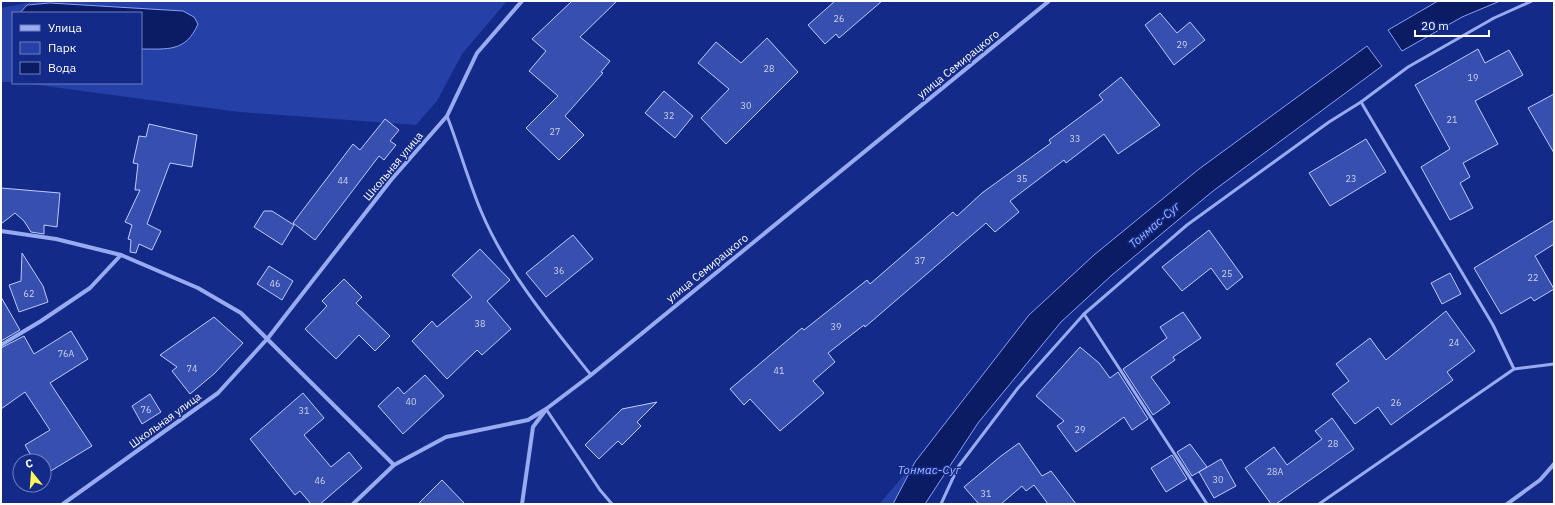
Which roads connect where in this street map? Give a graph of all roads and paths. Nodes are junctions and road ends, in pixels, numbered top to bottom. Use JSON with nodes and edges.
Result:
{"nodes":[{"id":1,"x":522,"y":1,"type":"edge"},
{"id":2,"x":1050,"y":1,"type":"edge"},
{"id":3,"x":1532,"y":1,"type":"edge"},
{"id":4,"x":1361,"y":102,"type":"junction"},
{"id":5,"x":447,"y":116,"type":"junction"},
{"id":6,"x":1,"y":231,"type":"edge"},
{"id":7,"x":121,"y":255,"type":"junction"},
{"id":8,"x":1084,"y":314,"type":"junction"},
{"id":9,"x":268,"y":338,"type":"junction"},
{"id":10,"x":1,"y":345,"type":"edge"},
{"id":11,"x":1554,"y":364,"type":"edge"},
{"id":12,"x":1514,"y":369,"type":"junction"},
{"id":13,"x":591,"y":375,"type":"junction"},
{"id":14,"x":546,"y":409,"type":"junction"},
{"id":15,"x":1554,"y":464,"type":"edge"},
{"id":16,"x":394,"y":465,"type":"junction"},
{"id":17,"x":63,"y":504,"type":"edge"},
{"id":18,"x":354,"y":504,"type":"edge"},
{"id":19,"x":522,"y":504,"type":"edge"},
{"id":20,"x":612,"y":504,"type":"edge"},
{"id":21,"x":941,"y":504,"type":"edge"},
{"id":22,"x":1207,"y":504,"type":"edge"},
{"id":23,"x":1319,"y":504,"type":"edge"},
{"id":24,"x":1507,"y":504,"type":"edge"}],
"edges":[{"from":1,"to":5,"type":"street","name":"Школьная улица"},
{"from":2,"to":13,"type":"street","name":"улица Семирацкого"},
{"from":3,"to":4,"type":"lane"},
{"from":4,"to":8,"type":"lane"},
{"from":4,"to":12,"type":"lane"},
{"from":5,"to":9,"type":"street","name":"Школьная улица"},
{"from":5,"to":13,"type":"lane"},
{"from":6,"to":7,"type":"street"},
{"from":7,"to":9,"type":"street"},
{"from":7,"to":10,"type":"street"},
{"from":8,"to":21,"type":"lane"},
{"from":8,"to":22,"type":"lane"},
{"from":9,"to":16,"type":"street"},
{"from":9,"to":17,"type":"street","name":"Школьная улица"},
{"from":11,"to":12,"type":"lane"},
{"from":12,"to":23,"type":"lane"},
{"from":13,"to":14,"type":"street","name":"улица Семирацкого"},
{"from":14,"to":16,"type":"street","name":"улица Семирацкого"},
{"from":14,"to":19,"type":"street"},
{"from":14,"to":20,"type":"lane"},
{"from":15,"to":24,"type":"street"},
{"from":16,"to":18,"type":"street","name":"улица Семирацкого"}]}
